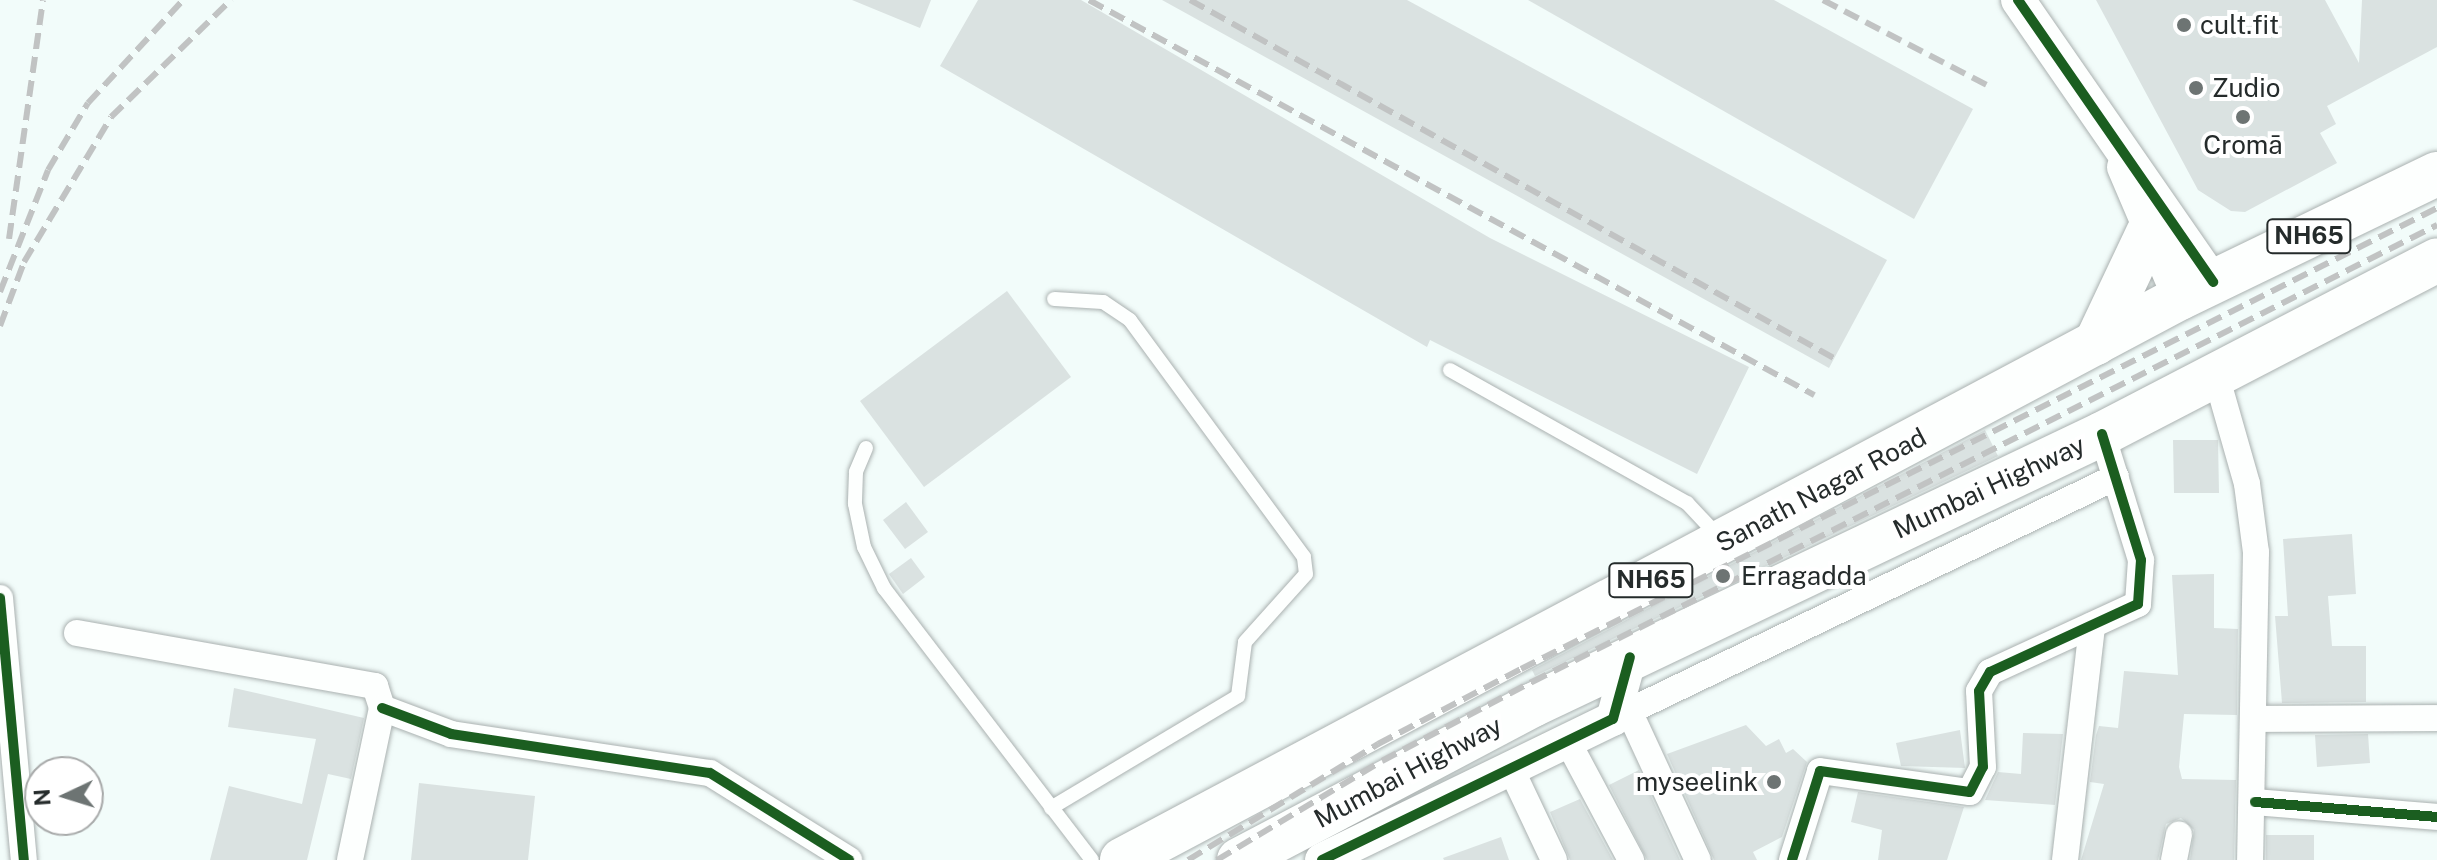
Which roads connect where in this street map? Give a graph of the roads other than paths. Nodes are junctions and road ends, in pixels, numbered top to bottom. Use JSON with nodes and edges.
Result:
{"nodes":[{"id":1,"x":2018,"y":0,"type":"edge"},
{"id":2,"x":2115,"y":144,"type":"junction"},
{"id":3,"x":2437,"y":174,"type":"edge"},
{"id":4,"x":2148,"y":233,"type":"junction"},
{"id":5,"x":2437,"y":260,"type":"edge"},
{"id":6,"x":2197,"y":290,"type":"junction"},
{"id":7,"x":1054,"y":299,"type":"dead end"},
{"id":8,"x":2096,"y":343,"type":"junction"},
{"id":9,"x":1450,"y":370,"type":"dead end"},
{"id":10,"x":2216,"y":375,"type":"junction"},
{"id":11,"x":2102,"y":434,"type":"junction"},
{"id":12,"x":866,"y":448,"type":"dead end"},
{"id":13,"x":2116,"y":477,"type":"junction"},
{"id":14,"x":1724,"y":542,"type":"junction"},
{"id":15,"x":1883,"y":563,"type":"junction"},
{"id":16,"x":0,"y":598,"type":"edge"},
{"id":17,"x":2092,"y":626,"type":"junction"},
{"id":18,"x":77,"y":633,"type":"dead end"},
{"id":19,"x":1630,"y":657,"type":"junction"},
{"id":20,"x":1434,"y":694,"type":"junction"},
{"id":21,"x":382,"y":708,"type":"junction"},
{"id":22,"x":1621,"y":715,"type":"junction"},
{"id":23,"x":2437,"y":718,"type":"edge"},
{"id":24,"x":2256,"y":719,"type":"junction"},
{"id":25,"x":1568,"y":742,"type":"junction"},
{"id":26,"x":1460,"y":744,"type":"junction"},
{"id":27,"x":1512,"y":771,"type":"junction"},
{"id":28,"x":1272,"y":781,"type":"junction"},
{"id":29,"x":2255,"y":802,"type":"junction"},
{"id":30,"x":1051,"y":808,"type":"junction"},
{"id":31,"x":2437,"y":817,"type":"edge"},
{"id":32,"x":1332,"y":849,"type":"edge"},
{"id":33,"x":24,"y":860,"type":"edge"},
{"id":34,"x":350,"y":860,"type":"edge"},
{"id":35,"x":849,"y":860,"type":"edge"},
{"id":36,"x":1092,"y":860,"type":"edge"},
{"id":37,"x":1122,"y":860,"type":"edge"},
{"id":38,"x":1239,"y":860,"type":"edge"},
{"id":39,"x":1554,"y":860,"type":"edge"},
{"id":40,"x":1631,"y":860,"type":"edge"},
{"id":41,"x":1698,"y":860,"type":"edge"},
{"id":42,"x":1792,"y":860,"type":"edge"},
{"id":43,"x":2065,"y":860,"type":"edge"},
{"id":44,"x":2250,"y":860,"type":"edge"}],
"edges":[{"from":1,"to":2,"type":"street"},
{"from":2,"to":4,"type":"street"},
{"from":2,"to":6,"type":"street"},
{"from":3,"to":6,"type":"highway","number":"NH65"},
{"from":4,"to":6,"type":"street"},
{"from":4,"to":8,"type":"highway"},
{"from":5,"to":10,"type":"highway","name":"Mumbai Highway","number":"NH65"},
{"from":6,"to":8,"type":"highway","name":"Sanath Nagar Road","number":"NH65"},
{"from":7,"to":30,"type":"lane"},
{"from":8,"to":14,"type":"highway","name":"Sanath Nagar Road","number":"NH65"},
{"from":9,"to":14,"type":"lane"},
{"from":10,"to":11,"type":"highway","name":"Mumbai Highway","number":"NH65"},
{"from":10,"to":24,"type":"street"},
{"from":11,"to":13,"type":"street"},
{"from":11,"to":15,"type":"highway","name":"Mumbai Highway","number":"NH65"},
{"from":12,"to":30,"type":"lane"},
{"from":13,"to":15,"type":"street"},
{"from":13,"to":17,"type":"street"},
{"from":14,"to":20,"type":"highway","name":"Sanath Nagar Road","number":"NH65"},
{"from":15,"to":19,"type":"highway","name":"Mumbai Highway","number":"NH65"},
{"from":15,"to":22,"type":"street"},
{"from":16,"to":33,"type":"street"},
{"from":17,"to":42,"type":"street"},
{"from":17,"to":43,"type":"street"},
{"from":18,"to":21,"type":"street"},
{"from":19,"to":22,"type":"street"},
{"from":19,"to":26,"type":"highway","name":"Mumbai Highway","number":"NH65"},
{"from":20,"to":26,"type":"highway"},
{"from":20,"to":28,"type":"highway","name":"Sanath Nagar Road","number":"NH65"},
{"from":21,"to":34,"type":"street"},
{"from":21,"to":35,"type":"street"},
{"from":22,"to":25,"type":"street"},
{"from":22,"to":41,"type":"street"},
{"from":23,"to":24,"type":"street"},
{"from":24,"to":29,"type":"street"},
{"from":25,"to":27,"type":"street"},
{"from":25,"to":40,"type":"street"},
{"from":26,"to":32,"type":"highway","name":"Mumbai Highway","number":"NH65"},
{"from":27,"to":32,"type":"street"},
{"from":27,"to":39,"type":"street"},
{"from":28,"to":32,"type":"highway"},
{"from":28,"to":37,"type":"highway","name":"Sanath Nagar Road","number":"NH65"},
{"from":29,"to":31,"type":"street"},
{"from":29,"to":44,"type":"street"},
{"from":30,"to":36,"type":"lane"},
{"from":32,"to":38,"type":"highway","name":"Mumbai Highway","number":"NH65"}]}
